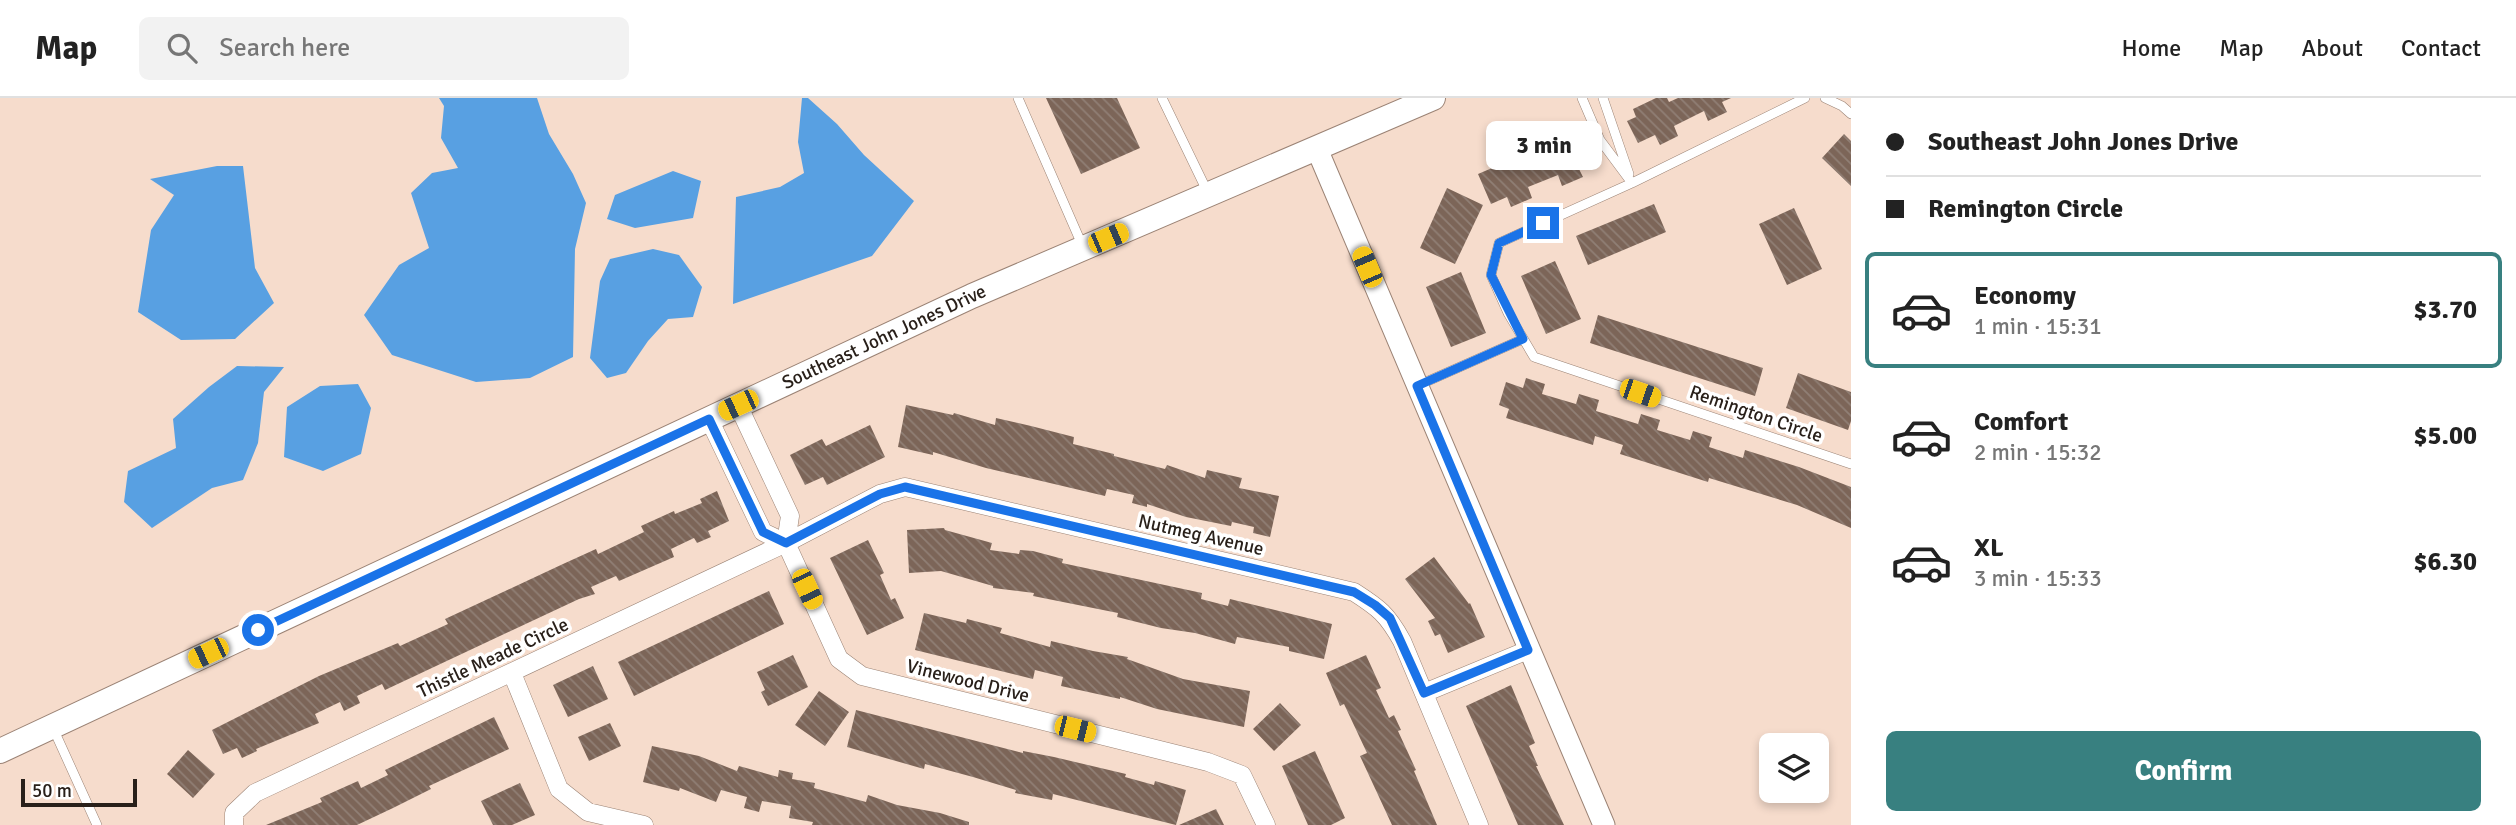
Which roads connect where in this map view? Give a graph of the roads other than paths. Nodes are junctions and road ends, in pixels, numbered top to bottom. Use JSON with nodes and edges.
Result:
{"nodes":[{"id":1,"x":1018,"y":98,"type":"edge"},
{"id":2,"x":1162,"y":98,"type":"edge"},
{"id":3,"x":1433,"y":98,"type":"edge"},
{"id":4,"x":1582,"y":98,"type":"edge"},
{"id":5,"x":1603,"y":98,"type":"edge"},
{"id":6,"x":1805,"y":98,"type":"edge"},
{"id":7,"x":1825,"y":98,"type":"edge"},
{"id":8,"x":1851,"y":114,"type":"edge"},
{"id":9,"x":1317,"y":149,"type":"junction"},
{"id":10,"x":1632,"y":183,"type":"junction"},
{"id":11,"x":1209,"y":195,"type":"junction"},
{"id":12,"x":1083,"y":248,"type":"junction"},
{"id":13,"x":1523,"y":339,"type":"junction"},
{"id":14,"x":1417,"y":386,"type":"junction"},
{"id":15,"x":738,"y":405,"type":"junction"},
{"id":16,"x":709,"y":419,"type":"junction"},
{"id":17,"x":1851,"y":464,"type":"edge"},
{"id":18,"x":786,"y":543,"type":"junction"},
{"id":19,"x":1528,"y":650,"type":"junction"},
{"id":20,"x":512,"y":673,"type":"junction"},
{"id":21,"x":1424,"y":693,"type":"junction"},
{"id":22,"x":52,"y":727,"type":"junction"},
{"id":23,"x":0,"y":751,"type":"edge"},
{"id":24,"x":97,"y":825,"type":"edge"},
{"id":25,"x":234,"y":825,"type":"edge"},
{"id":26,"x":643,"y":825,"type":"edge"},
{"id":27,"x":1266,"y":825,"type":"edge"},
{"id":28,"x":1479,"y":825,"type":"edge"},
{"id":29,"x":1604,"y":825,"type":"edge"}],
"edges":[{"from":1,"to":12,"type":"lane"},
{"from":2,"to":11,"type":"lane"},
{"from":3,"to":9,"type":"main road","name":"Southeast John Jones Drive"},
{"from":4,"to":10,"type":"lane"},
{"from":5,"to":10,"type":"lane"},
{"from":6,"to":10,"type":"lane","name":"Remington Circle"},
{"from":7,"to":8,"type":"lane"},
{"from":9,"to":11,"type":"main road","name":"Southeast John Jones Drive"},
{"from":9,"to":14,"type":"street"},
{"from":10,"to":13,"type":"lane","name":"Remington Circle"},
{"from":11,"to":12,"type":"main road","name":"Southeast John Jones Drive"},
{"from":12,"to":15,"type":"main road","name":"Southeast John Jones Drive"},
{"from":13,"to":14,"type":"lane"},
{"from":13,"to":17,"type":"lane","name":"Remington Circle"},
{"from":14,"to":19,"type":"street"},
{"from":15,"to":16,"type":"main road","name":"Southeast John Jones Drive"},
{"from":15,"to":18,"type":"street","name":"Vinewood Drive"},
{"from":16,"to":18,"type":"street","name":"Vinewood Drive"},
{"from":16,"to":22,"type":"main road","name":"Southeast John Jones Drive"},
{"from":18,"to":20,"type":"street","name":"Thistle Meade Circle"},
{"from":18,"to":21,"type":"street","name":"Nutmeg Avenue"},
{"from":18,"to":27,"type":"street","name":"Vinewood Drive"},
{"from":19,"to":21,"type":"street"},
{"from":19,"to":29,"type":"street"},
{"from":20,"to":25,"type":"street","name":"Thistle Meade Circle"},
{"from":20,"to":26,"type":"street"},
{"from":21,"to":28,"type":"street","name":"Nutmeg Avenue"},
{"from":22,"to":23,"type":"main road","name":"Southeast John Jones Drive"},
{"from":22,"to":24,"type":"lane"}]}
